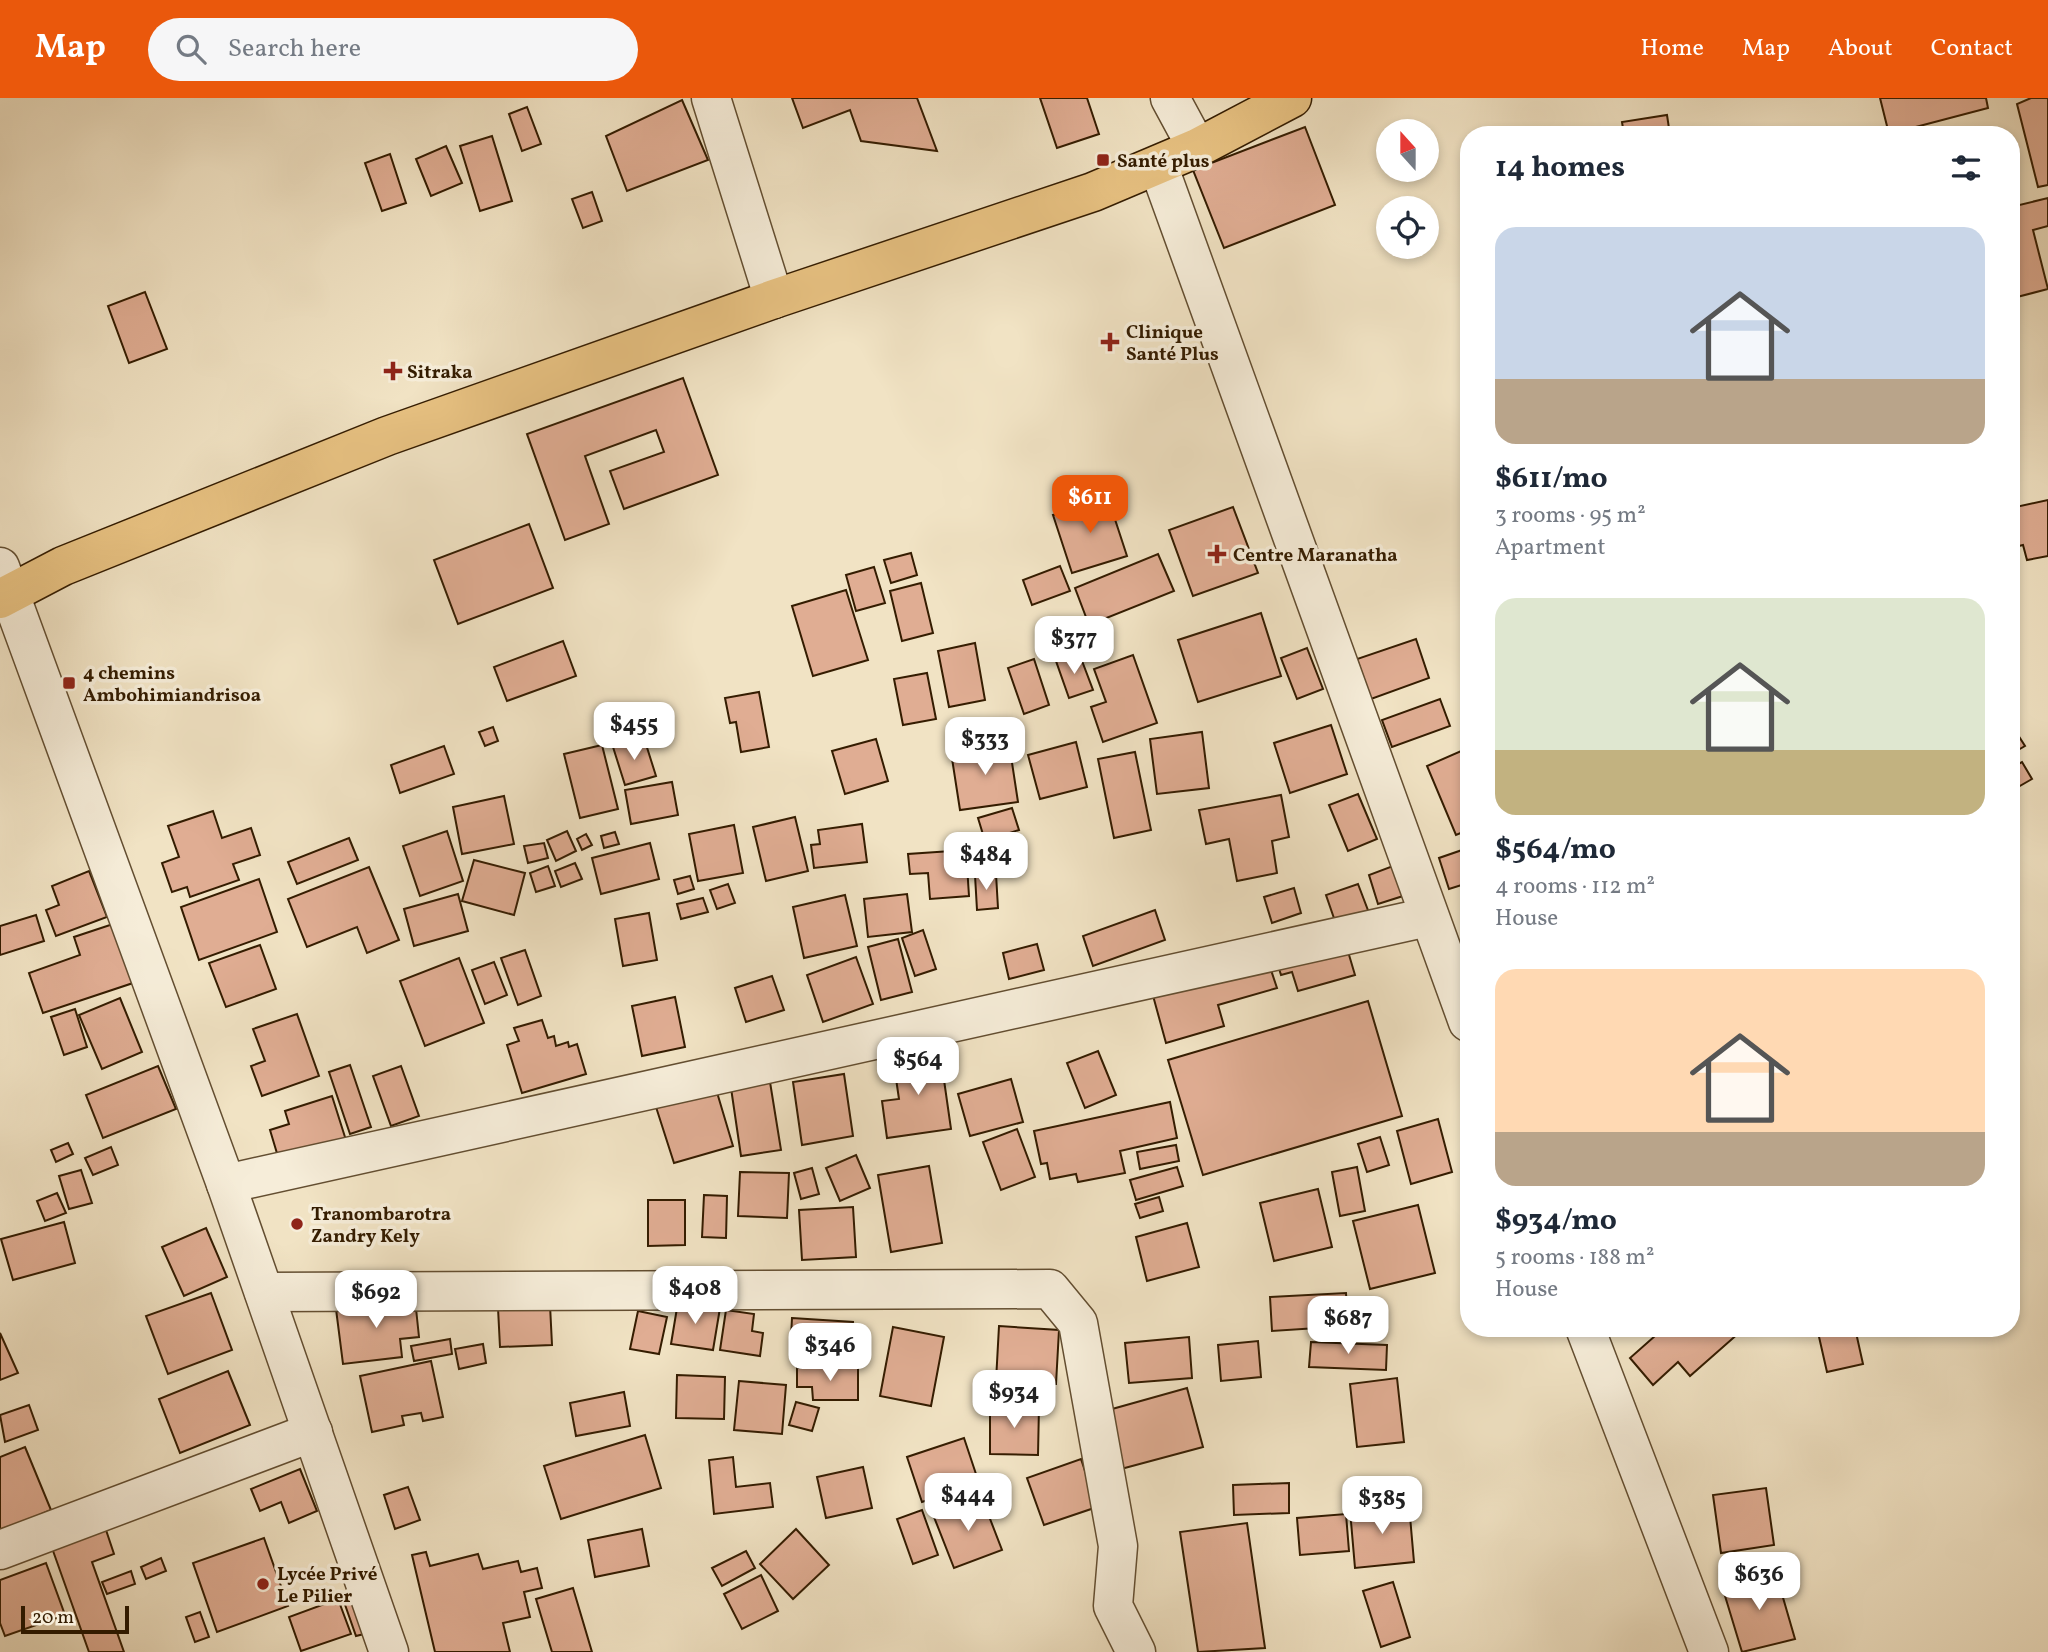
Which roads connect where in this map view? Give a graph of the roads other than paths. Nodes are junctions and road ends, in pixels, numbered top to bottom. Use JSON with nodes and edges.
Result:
{"nodes":[{"id":1,"x":711,"y":98,"type":"edge"},
{"id":2,"x":1170,"y":98,"type":"edge"},
{"id":3,"x":1292,"y":98,"type":"edge"},
{"id":4,"x":1196,"y":148,"type":"junction"},
{"id":5,"x":1158,"y":165,"type":"junction"},
{"id":6,"x":774,"y":299,"type":"junction"},
{"id":7,"x":4,"y":587,"type":"edge"},
{"id":8,"x":1428,"y":917,"type":"junction"},
{"id":9,"x":1460,"y":1001,"type":"edge"},
{"id":10,"x":226,"y":1184,"type":"junction"},
{"id":11,"x":264,"y":1292,"type":"junction"},
{"id":12,"x":1588,"y":1337,"type":"edge"},
{"id":13,"x":313,"y":1432,"type":"junction"},
{"id":14,"x":0,"y":1550,"type":"edge"},
{"id":15,"x":389,"y":1652,"type":"edge"},
{"id":16,"x":1136,"y":1652,"type":"edge"},
{"id":17,"x":1709,"y":1652,"type":"edge"}],
"edges":[{"from":1,"to":6,"type":"street"},
{"from":2,"to":4,"type":"street"},
{"from":3,"to":4,"type":"main road"},
{"from":4,"to":5,"type":"main road"},
{"from":5,"to":6,"type":"main road"},
{"from":5,"to":8,"type":"street"},
{"from":6,"to":7,"type":"main road"},
{"from":7,"to":10,"type":"street"},
{"from":8,"to":9,"type":"street"},
{"from":8,"to":10,"type":"street"},
{"from":10,"to":11,"type":"street"},
{"from":11,"to":13,"type":"street"},
{"from":11,"to":16,"type":"street"},
{"from":12,"to":17,"type":"street"},
{"from":13,"to":14,"type":"street"},
{"from":13,"to":15,"type":"street"}]}
